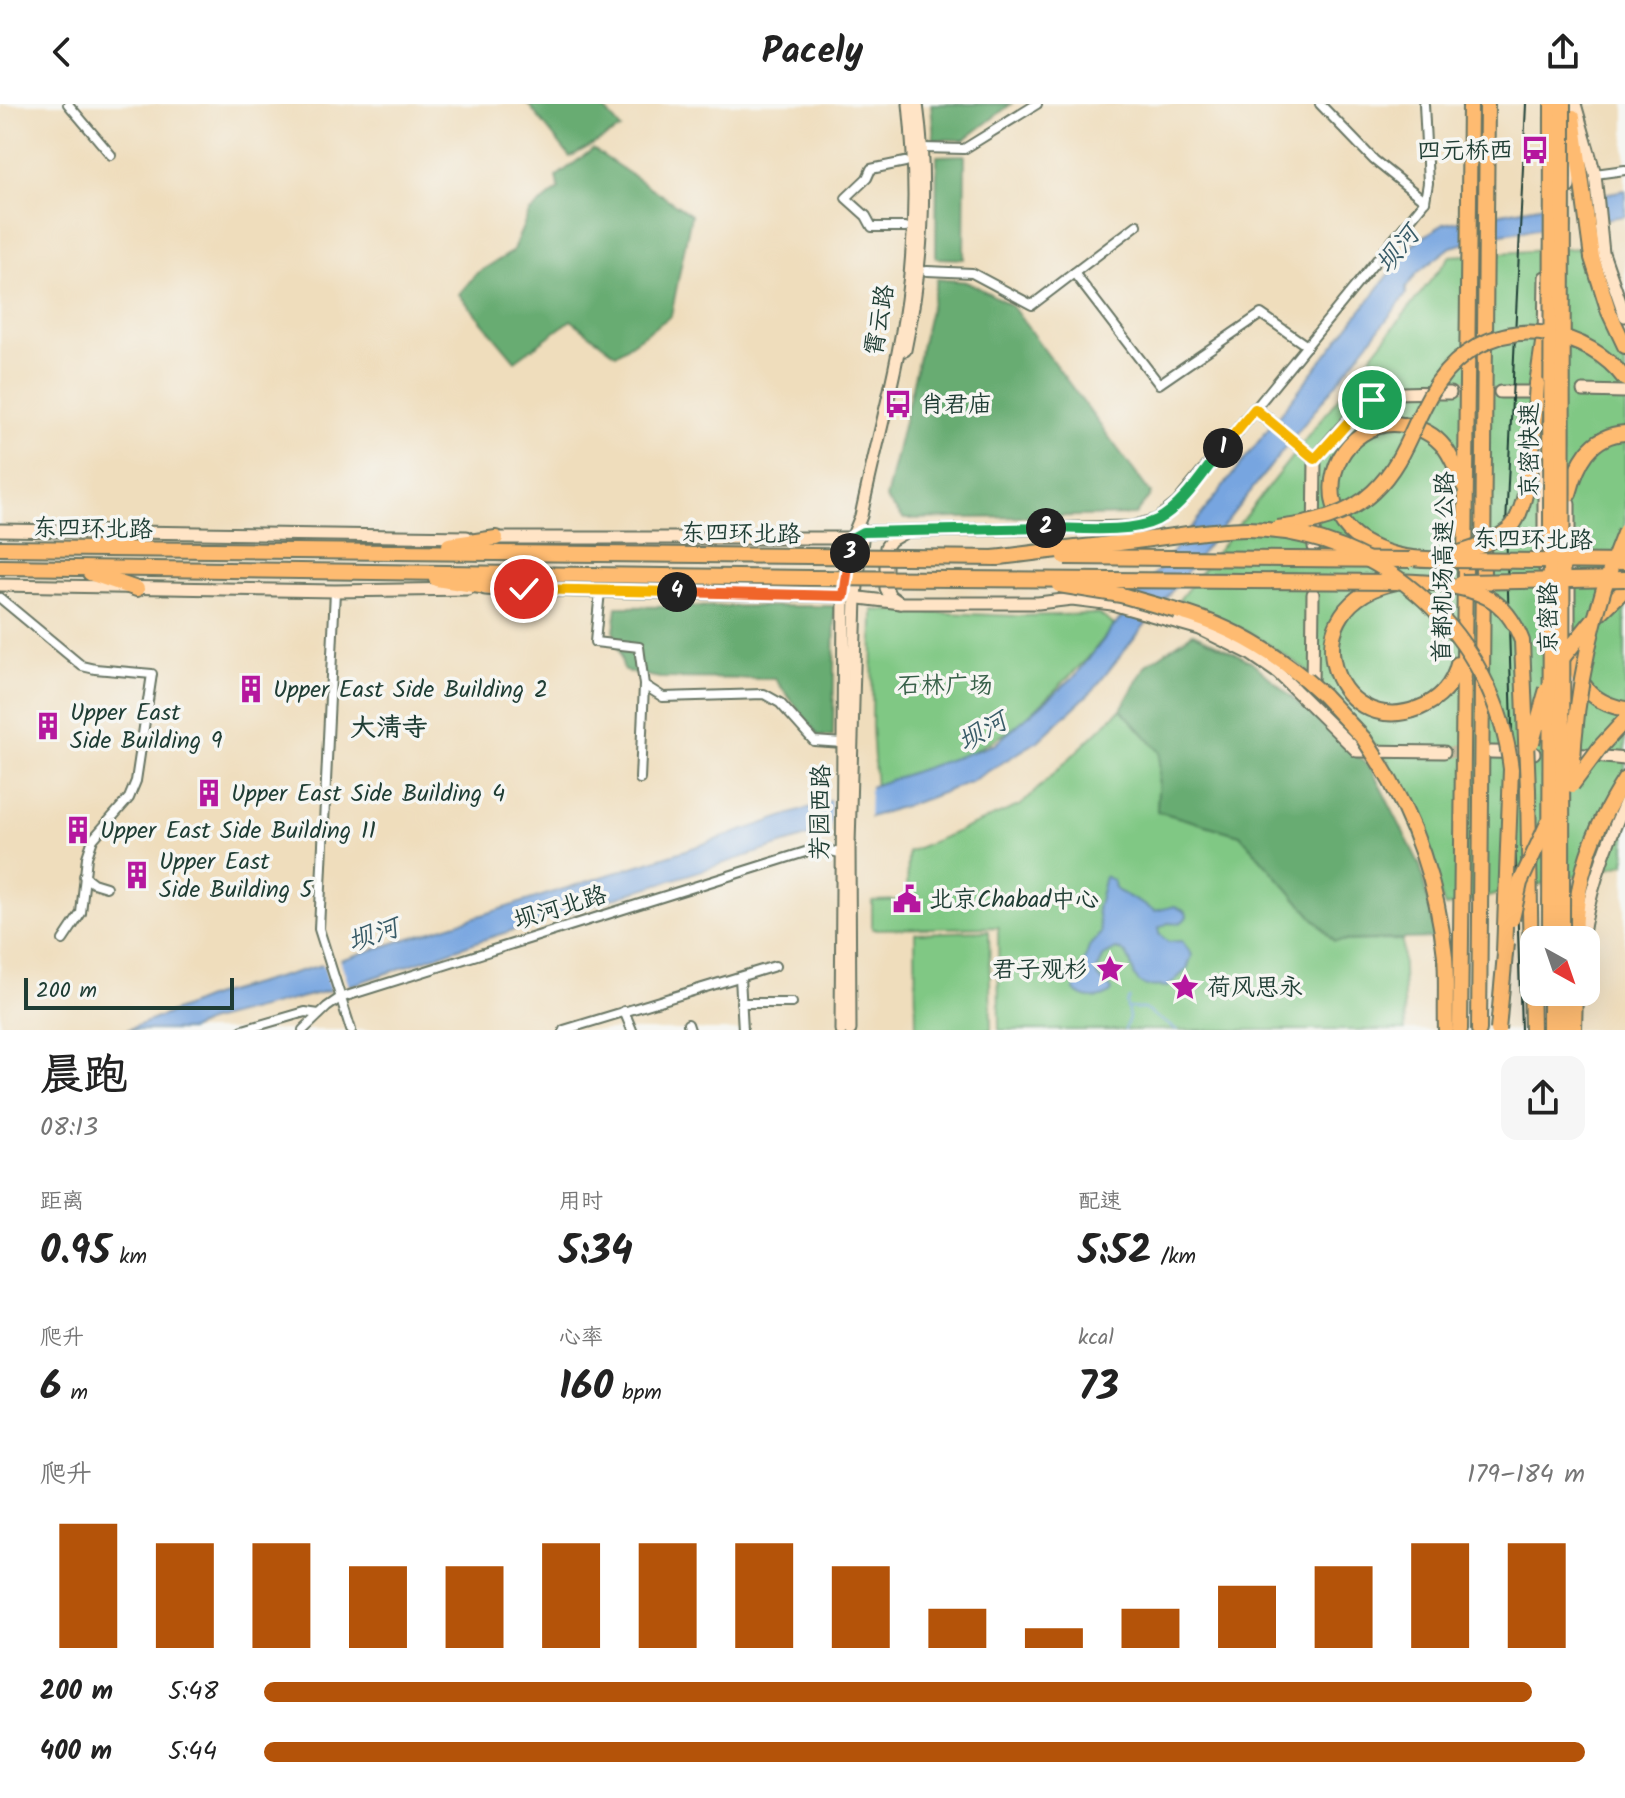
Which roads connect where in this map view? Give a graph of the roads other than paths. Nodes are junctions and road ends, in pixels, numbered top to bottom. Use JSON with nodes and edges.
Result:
{"nodes":[{"id":1,"x":68,"y":104,"type":"edge"},
{"id":2,"x":909,"y":104,"type":"edge"},
{"id":3,"x":917,"y":104,"type":"edge"},
{"id":4,"x":1037,"y":104,"type":"edge"},
{"id":5,"x":1320,"y":104,"type":"edge"},
{"id":6,"x":1424,"y":104,"type":"edge"},
{"id":7,"x":1470,"y":104,"type":"edge"},
{"id":8,"x":1487,"y":104,"type":"edge"},
{"id":9,"x":1546,"y":104,"type":"edge"},
{"id":10,"x":1552,"y":104,"type":"edge"},
{"id":11,"x":1563,"y":104,"type":"edge"},
{"id":12,"x":1574,"y":108,"type":"edge"},
{"id":13,"x":922,"y":148,"type":"junction"},
{"id":14,"x":111,"y":155,"type":"dead end"},
{"id":15,"x":905,"y":162,"type":"dead end"},
{"id":16,"x":1625,"y":170,"type":"edge"},
{"id":17,"x":1586,"y":182,"type":"junction"},
{"id":18,"x":1425,"y":201,"type":"junction"},
{"id":19,"x":1137,"y":225,"type":"dead end"},
{"id":20,"x":905,"y":227,"type":"dead end"},
{"id":21,"x":1594,"y":237,"type":"junction"},
{"id":22,"x":927,"y":271,"type":"dead end"},
{"id":23,"x":1477,"y":271,"type":"junction"},
{"id":24,"x":1074,"y":273,"type":"junction"},
{"id":25,"x":1625,"y":316,"type":"edge"},
{"id":26,"x":1543,"y":343,"type":"junction"},
{"id":27,"x":1307,"y":346,"type":"junction"},
{"id":28,"x":1625,"y":346,"type":"edge"},
{"id":29,"x":1625,"y":379,"type":"edge"},
{"id":30,"x":1532,"y":388,"type":"junction"},
{"id":31,"x":1583,"y":391,"type":"dead end"},
{"id":32,"x":1500,"y":392,"type":"tunnel mouth"},
{"id":33,"x":1625,"y":392,"type":"edge"},
{"id":34,"x":1450,"y":393,"type":"tunnel mouth"},
{"id":35,"x":1255,"y":409,"type":"junction"},
{"id":36,"x":1625,"y":433,"type":"edge"},
{"id":37,"x":1315,"y":459,"type":"junction"},
{"id":38,"x":1466,"y":490,"type":"junction"},
{"id":39,"x":1569,"y":494,"type":"junction"},
{"id":40,"x":0,"y":530,"type":"edge"},
{"id":41,"x":909,"y":530,"type":"junction"},
{"id":42,"x":1260,"y":530,"type":"junction"},
{"id":43,"x":1625,"y":531,"type":"edge"},
{"id":44,"x":857,"y":535,"type":"junction"},
{"id":45,"x":496,"y":538,"type":"junction"},
{"id":46,"x":1314,"y":547,"type":"dead end"},
{"id":47,"x":0,"y":548,"type":"edge"},
{"id":48,"x":405,"y":552,"type":"junction"},
{"id":49,"x":993,"y":558,"type":"junction"},
{"id":50,"x":1439,"y":559,"type":"junction"},
{"id":51,"x":1410,"y":560,"type":"junction"},
{"id":52,"x":1625,"y":562,"type":"edge"},
{"id":53,"x":0,"y":567,"type":"edge"},
{"id":54,"x":78,"y":568,"type":"junction"},
{"id":55,"x":389,"y":571,"type":"junction"},
{"id":56,"x":1020,"y":578,"type":"junction"},
{"id":57,"x":1625,"y":579,"type":"edge"},
{"id":58,"x":1397,"y":582,"type":"junction"},
{"id":59,"x":1434,"y":583,"type":"junction"},
{"id":60,"x":0,"y":585,"type":"edge"},
{"id":61,"x":493,"y":588,"type":"junction"},
{"id":62,"x":137,"y":589,"type":"junction"},
{"id":63,"x":1625,"y":589,"type":"edge"},
{"id":64,"x":335,"y":591,"type":"junction"},
{"id":65,"x":600,"y":591,"type":"junction"},
{"id":66,"x":1313,"y":594,"type":"dead end"},
{"id":67,"x":850,"y":596,"type":"junction"},
{"id":68,"x":0,"y":598,"type":"edge"},
{"id":69,"x":901,"y":603,"type":"junction"},
{"id":70,"x":1173,"y":615,"type":"junction"},
{"id":71,"x":1463,"y":640,"type":"junction"},
{"id":72,"x":1570,"y":648,"type":"junction"},
{"id":73,"x":644,"y":685,"type":"junction"},
{"id":74,"x":1318,"y":700,"type":"junction"},
{"id":75,"x":1623,"y":713,"type":"edge"},
{"id":76,"x":843,"y":743,"type":"junction"},
{"id":77,"x":1444,"y":752,"type":"tunnel mouth"},
{"id":78,"x":1491,"y":752,"type":"tunnel mouth"},
{"id":79,"x":1534,"y":753,"type":"dead end"},
{"id":80,"x":1575,"y":754,"type":"dead end"},
{"id":81,"x":1625,"y":759,"type":"edge"},
{"id":82,"x":640,"y":779,"type":"dead end"},
{"id":83,"x":1625,"y":779,"type":"edge"},
{"id":84,"x":847,"y":782,"type":"junction"},
{"id":85,"x":1528,"y":790,"type":"junction"},
{"id":86,"x":1625,"y":803,"type":"edge"},
{"id":87,"x":843,"y":847,"type":"junction"},
{"id":88,"x":89,"y":874,"type":"junction"},
{"id":89,"x":88,"y":887,"type":"dead end"},
{"id":90,"x":106,"y":887,"type":"dead end"},
{"id":91,"x":1563,"y":887,"type":"junction"},
{"id":92,"x":1547,"y":926,"type":"edge"},
{"id":93,"x":1547,"y":926,"type":"edge"},
{"id":94,"x":1564,"y":926,"type":"edge"},
{"id":95,"x":1564,"y":926,"type":"edge"},
{"id":96,"x":1576,"y":926,"type":"edge"},
{"id":97,"x":1585,"y":926,"type":"edge"},
{"id":98,"x":63,"y":940,"type":"dead end"},
{"id":99,"x":1504,"y":952,"type":"junction"},
{"id":100,"x":775,"y":966,"type":"dead end"},
{"id":101,"x":740,"y":977,"type":"junction"},
{"id":102,"x":339,"y":996,"type":"junction"},
{"id":103,"x":741,"y":1003,"type":"junction"},
{"id":104,"x":792,"y":1003,"type":"dead end"},
{"id":105,"x":1547,"y":1006,"type":"edge"},
{"id":106,"x":1564,"y":1006,"type":"edge"},
{"id":107,"x":1577,"y":1006,"type":"edge"},
{"id":108,"x":624,"y":1011,"type":"junction"},
{"id":109,"x":319,"y":1014,"type":"junction"},
{"id":110,"x":243,"y":1030,"type":"edge"},
{"id":111,"x":303,"y":1030,"type":"edge"},
{"id":112,"x":351,"y":1030,"type":"edge"},
{"id":113,"x":564,"y":1030,"type":"edge"},
{"id":114,"x":632,"y":1030,"type":"edge"},
{"id":115,"x":743,"y":1030,"type":"edge"},
{"id":116,"x":841,"y":1030,"type":"edge"},
{"id":117,"x":850,"y":1030,"type":"edge"},
{"id":118,"x":1446,"y":1030,"type":"edge"},
{"id":119,"x":1460,"y":1030,"type":"edge"},
{"id":120,"x":1479,"y":1030,"type":"edge"},
{"id":121,"x":1498,"y":1030,"type":"edge"},
{"id":122,"x":1532,"y":1030,"type":"edge"},
{"id":123,"x":1547,"y":1030,"type":"edge"},
{"id":124,"x":1563,"y":1030,"type":"edge"},
{"id":125,"x":1576,"y":1030,"type":"edge"}],
"edges":[{"from":1,"to":14,"type":"street"},
{"from":2,"to":44,"type":"street","name":"霄云路"},
{"from":3,"to":13,"type":"street","name":"霄云路"},
{"from":4,"to":13,"type":"street"},
{"from":5,"to":18,"type":"street"},
{"from":6,"to":18,"type":"street"},
{"from":7,"to":23,"type":"highway","name":"首都机场高速公路"},
{"from":8,"to":23,"type":"highway","name":"首都机场高速公路"},
{"from":9,"to":26,"type":"street","name":"京密路"},
{"from":10,"to":92,"type":"highway","name":"京密快速","bridge":true},
{"from":11,"to":91,"type":"highway","name":"京密快速","bridge":true},
{"from":12,"to":17,"type":"highway"},
{"from":13,"to":44,"type":"street","name":"霄云路"},
{"from":15,"to":20,"type":"street"},
{"from":16,"to":17,"type":"street"},
{"from":17,"to":21,"type":"highway"},
{"from":17,"to":39,"type":"street","name":"京密路","bridge":true},
{"from":18,"to":27,"type":"street"},
{"from":19,"to":24,"type":"street"},
{"from":21,"to":25,"type":"street"},
{"from":21,"to":28,"type":"highway"},
{"from":22,"to":24,"type":"street"},
{"from":23,"to":38,"type":"highway","name":"首都机场高速公路"},
{"from":23,"to":120,"type":"highway","name":"首都机场高速公路"},
{"from":24,"to":27,"type":"street"},
{"from":26,"to":30,"type":"highway"},
{"from":26,"to":93,"type":"street","name":"京密路"},
{"from":27,"to":35,"type":"street"},
{"from":29,"to":42,"type":"highway","bridge":true},
{"from":30,"to":32,"type":"street"},
{"from":30,"to":50,"type":"highway","bridge":true},
{"from":31,"to":33,"type":"street"},
{"from":34,"to":37,"type":"street"},
{"from":35,"to":37,"type":"street"},
{"from":35,"to":41,"type":"street","name":"东四环北路"},
{"from":36,"to":39,"type":"highway"},
{"from":37,"to":46,"type":"street"},
{"from":38,"to":51,"type":"highway","bridge":true},
{"from":38,"to":71,"type":"highway","name":"首都机场高速公路"},
{"from":39,"to":72,"type":"street","name":"京密路"},
{"from":40,"to":45,"type":"street","name":"东四环北路"},
{"from":41,"to":44,"type":"street","name":"东四环北路"},
{"from":41,"to":69,"type":"street"},
{"from":42,"to":49,"type":"highway","bridge":true},
{"from":42,"to":99,"type":"highway","bridge":true},
{"from":43,"to":91,"type":"highway","bridge":true},
{"from":44,"to":45,"type":"street","name":"东四环北路"},
{"from":44,"to":67,"type":"street"},
{"from":45,"to":48,"type":"highway"},
{"from":47,"to":48,"type":"highway","name":"东四环北路"},
{"from":48,"to":49,"type":"highway","name":"东四环北路","bridge":true},
{"from":49,"to":51,"type":"highway","name":"东四环北路","bridge":true},
{"from":50,"to":51,"type":"highway","name":"东四环北路"},
{"from":50,"to":52,"type":"highway","name":"东四环北路","bridge":true},
{"from":53,"to":54,"type":"highway","name":"东四环北路"},
{"from":54,"to":55,"type":"highway","name":"东四环北路"},
{"from":54,"to":62,"type":"highway"},
{"from":55,"to":56,"type":"highway","name":"东四环北路","bridge":true},
{"from":55,"to":61,"type":"highway"},
{"from":56,"to":58,"type":"highway","name":"东四环北路","bridge":true},
{"from":56,"to":70,"type":"highway","bridge":true},
{"from":57,"to":59,"type":"highway","bridge":true},
{"from":58,"to":59,"type":"highway","name":"东四环北路","bridge":true},
{"from":58,"to":71,"type":"highway"},
{"from":59,"to":85,"type":"highway","bridge":true},
{"from":60,"to":62,"type":"street"},
{"from":61,"to":64,"type":"street"},
{"from":61,"to":65,"type":"street"},
{"from":62,"to":64,"type":"street"},
{"from":63,"to":85,"type":"highway","bridge":true},
{"from":64,"to":102,"type":"street"},
{"from":65,"to":67,"type":"street"},
{"from":65,"to":73,"type":"street"},
{"from":66,"to":74,"type":"street"},
{"from":67,"to":69,"type":"street"},
{"from":67,"to":76,"type":"street","name":"芳园西路"},
{"from":67,"to":84,"type":"street","name":"芳园西路"},
{"from":68,"to":88,"type":"street"},
{"from":69,"to":70,"type":"street"},
{"from":70,"to":74,"type":"street"},
{"from":70,"to":74,"type":"highway","bridge":true},
{"from":71,"to":119,"type":"highway","name":"首都机场高速公路"},
{"from":72,"to":75,"type":"highway"},
{"from":72,"to":95,"type":"street","name":"京密路"},
{"from":73,"to":76,"type":"street"},
{"from":73,"to":82,"type":"street"},
{"from":74,"to":77,"type":"street"},
{"from":74,"to":118,"type":"highway","bridge":true},
{"from":75,"to":99,"type":"highway","bridge":true},
{"from":76,"to":84,"type":"street","name":"芳园西路"},
{"from":78,"to":79,"type":"street"},
{"from":80,"to":81,"type":"street"},
{"from":83,"to":96,"type":"highway"},
{"from":84,"to":87,"type":"street","name":"芳园西路"},
{"from":85,"to":122,"type":"highway"},
{"from":86,"to":97,"type":"street"},
{"from":87,"to":102,"type":"street","name":"坝河北路"},
{"from":87,"to":116,"type":"street","name":"芳园西路"},
{"from":87,"to":117,"type":"street","name":"芳园西路"},
{"from":88,"to":89,"type":"street"},
{"from":88,"to":90,"type":"street"},
{"from":88,"to":98,"type":"street"},
{"from":91,"to":94,"type":"highway","name":"京密快速","bridge":true},
{"from":99,"to":121,"type":"highway","bridge":true},
{"from":100,"to":101,"type":"street"},
{"from":101,"to":103,"type":"street"},
{"from":101,"to":108,"type":"street"},
{"from":102,"to":109,"type":"street","name":"坝河北路"},
{"from":102,"to":112,"type":"street"},
{"from":103,"to":104,"type":"street"},
{"from":103,"to":115,"type":"street"},
{"from":105,"to":123,"type":"highway"},
{"from":106,"to":124,"type":"highway"},
{"from":107,"to":125,"type":"highway"},
{"from":108,"to":113,"type":"street"},
{"from":108,"to":114,"type":"street"},
{"from":109,"to":110,"type":"street"},
{"from":109,"to":111,"type":"street","name":"坝河北路"}]}
